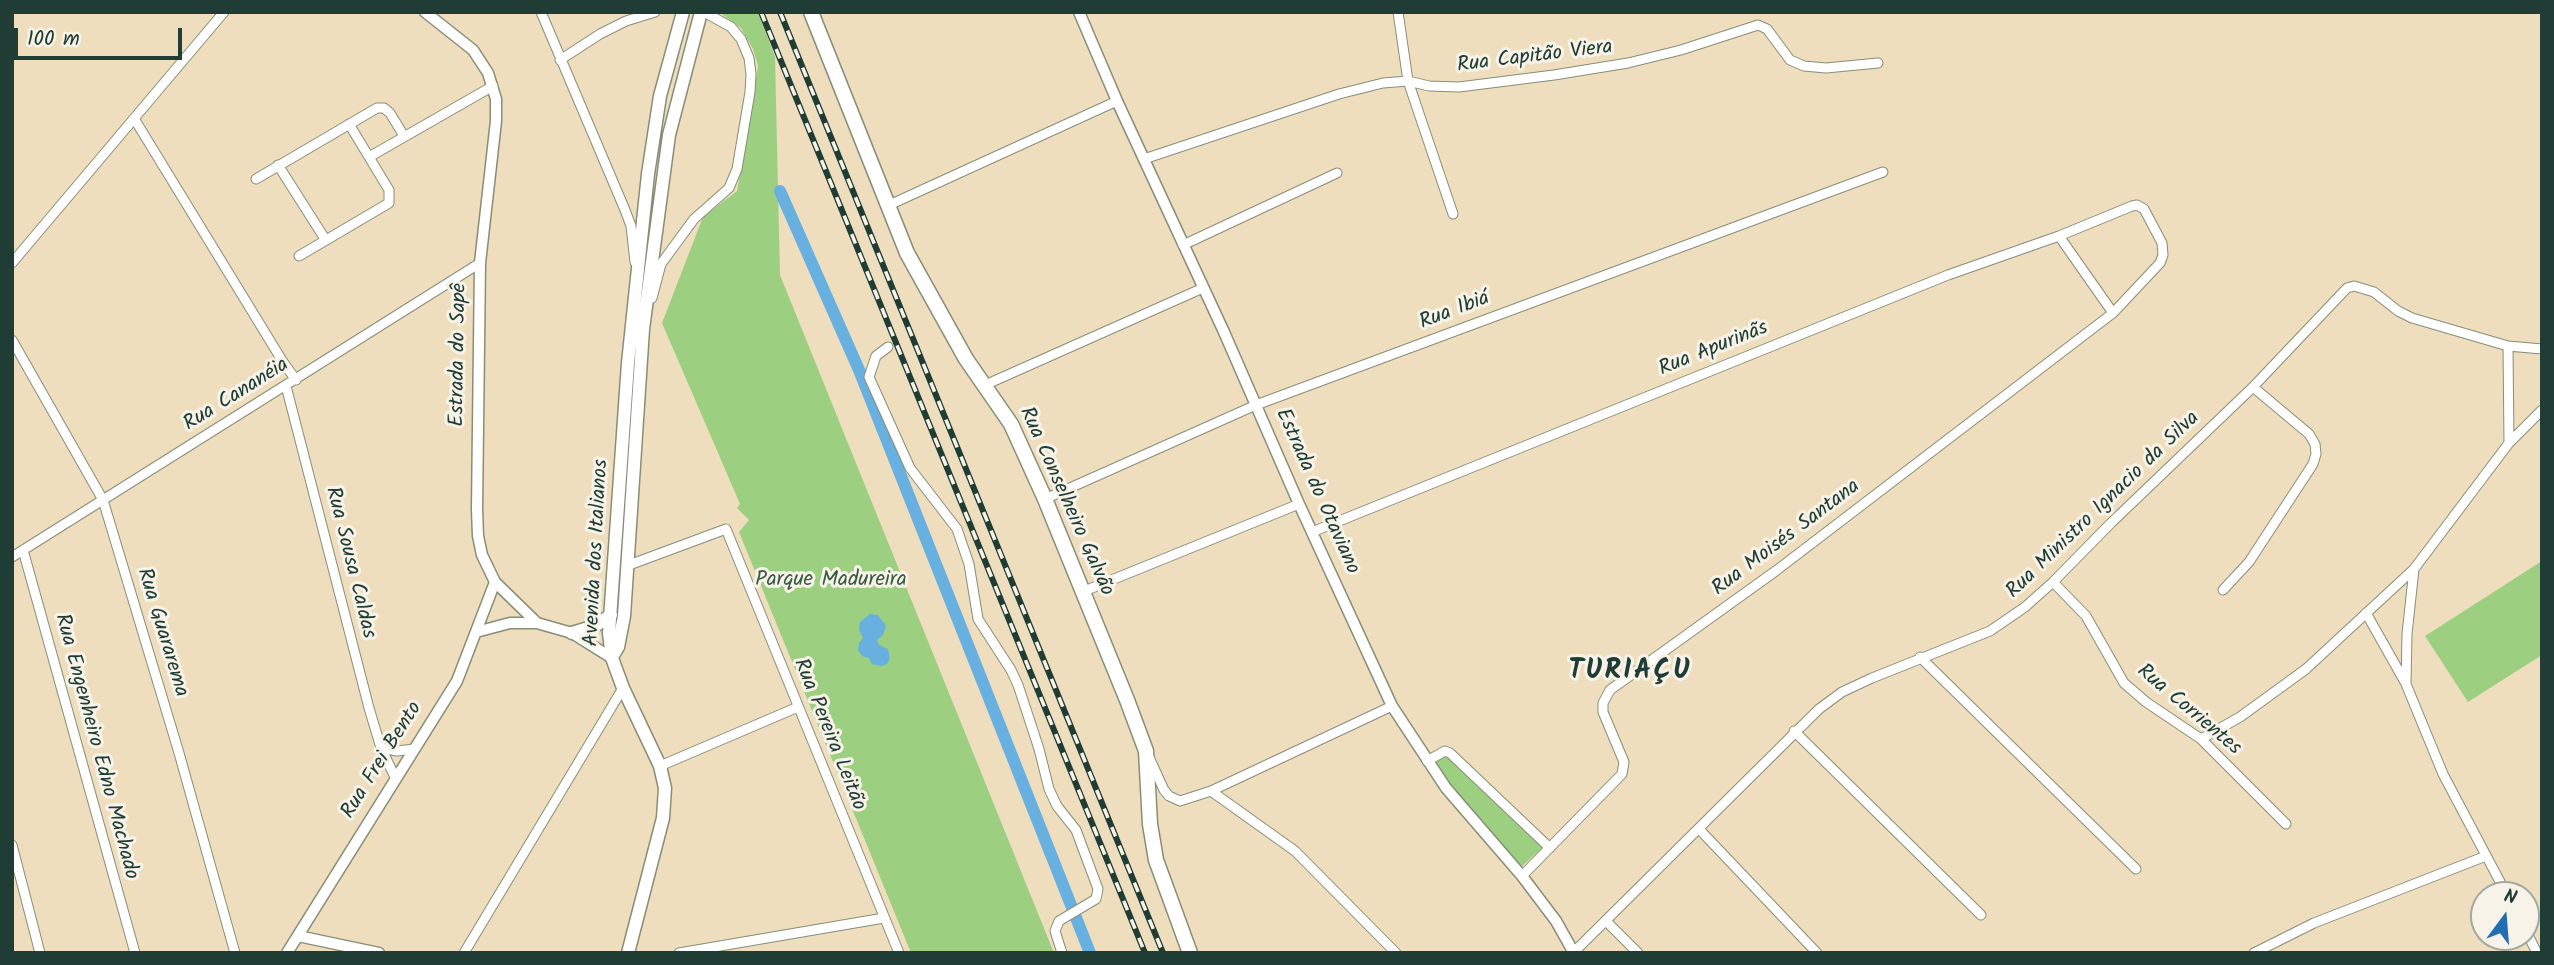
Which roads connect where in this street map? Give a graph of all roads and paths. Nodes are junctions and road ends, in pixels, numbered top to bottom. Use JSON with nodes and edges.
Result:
{"nodes":[{"id":1,"x":224,"y":12,"type":"edge"},
{"id":2,"x":425,"y":12,"type":"edge"},
{"id":3,"x":541,"y":12,"type":"edge"},
{"id":4,"x":655,"y":12,"type":"edge"},
{"id":5,"x":683,"y":12,"type":"edge"},
{"id":6,"x":703,"y":12,"type":"edge"},
{"id":7,"x":811,"y":12,"type":"edge"},
{"id":8,"x":1079,"y":12,"type":"edge"},
{"id":9,"x":1398,"y":12,"type":"edge"},
{"id":10,"x":559,"y":60,"type":"junction"},
{"id":11,"x":1878,"y":63,"type":"dead end"},
{"id":12,"x":1408,"y":81,"type":"junction"},
{"id":13,"x":493,"y":86,"type":"junction"},
{"id":14,"x":1117,"y":101,"type":"junction"},
{"id":15,"x":135,"y":120,"type":"junction"},
{"id":16,"x":349,"y":124,"type":"junction"},
{"id":17,"x":404,"y":136,"type":"junction"},
{"id":18,"x":369,"y":157,"type":"junction"},
{"id":19,"x":1144,"y":159,"type":"junction"},
{"id":20,"x":278,"y":165,"type":"junction"},
{"id":21,"x":1883,"y":172,"type":"dead end"},
{"id":22,"x":1337,"y":173,"type":"dead end"},
{"id":23,"x":256,"y":179,"type":"dead end"},
{"id":24,"x":887,"y":206,"type":"junction"},
{"id":25,"x":1453,"y":214,"type":"dead end"},
{"id":26,"x":2059,"y":236,"type":"junction"},
{"id":27,"x":326,"y":239,"type":"junction"},
{"id":28,"x":1183,"y":245,"type":"junction"},
{"id":29,"x":299,"y":256,"type":"dead end"},
{"id":30,"x":12,"y":263,"type":"edge"},
{"id":31,"x":480,"y":263,"type":"junction"},
{"id":32,"x":2160,"y":264,"type":"joint"},
{"id":33,"x":637,"y":276,"type":"junction"},
{"id":34,"x":1203,"y":288,"type":"junction"},
{"id":35,"x":2113,"y":313,"type":"junction"},
{"id":36,"x":643,"y":329,"type":"junction"},
{"id":37,"x":12,"y":340,"type":"edge"},
{"id":38,"x":2508,"y":346,"type":"junction"},
{"id":39,"x":888,"y":347,"type":"dead end"},
{"id":40,"x":2542,"y":349,"type":"edge"},
{"id":41,"x":296,"y":380,"type":"junction"},
{"id":42,"x":985,"y":385,"type":"junction"},
{"id":43,"x":286,"y":386,"type":"junction"},
{"id":44,"x":2253,"y":387,"type":"junction"},
{"id":45,"x":1256,"y":405,"type":"junction"},
{"id":46,"x":2542,"y":411,"type":"edge"},
{"id":47,"x":2509,"y":443,"type":"junction"},
{"id":48,"x":1045,"y":499,"type":"junction"},
{"id":49,"x":103,"y":500,"type":"junction"},
{"id":50,"x":1299,"y":503,"type":"junction"},
{"id":51,"x":1312,"y":532,"type":"junction"},
{"id":52,"x":23,"y":550,"type":"junction"},
{"id":53,"x":12,"y":557,"type":"edge"},
{"id":54,"x":629,"y":565,"type":"junction"},
{"id":55,"x":2414,"y":569,"type":"junction"},
{"id":56,"x":495,"y":582,"type":"junction"},
{"id":57,"x":2053,"y":582,"type":"junction"},
{"id":58,"x":2223,"y":590,"type":"dead end"},
{"id":59,"x":1082,"y":592,"type":"junction"},
{"id":60,"x":2366,"y":613,"type":"junction"},
{"id":61,"x":611,"y":615,"type":"junction"},
{"id":62,"x":537,"y":623,"type":"junction"},
{"id":63,"x":476,"y":632,"type":"junction"},
{"id":64,"x":572,"y":633,"type":"junction"},
{"id":65,"x":612,"y":657,"type":"junction"},
{"id":66,"x":1920,"y":657,"type":"junction"},
{"id":67,"x":2406,"y":684,"type":"junction"},
{"id":68,"x":623,"y":688,"type":"junction"},
{"id":69,"x":1392,"y":706,"type":"junction"},
{"id":70,"x":798,"y":707,"type":"junction"},
{"id":71,"x":1794,"y":731,"type":"junction"},
{"id":72,"x":2201,"y":739,"type":"junction"},
{"id":73,"x":381,"y":748,"type":"junction"},
{"id":74,"x":414,"y":749,"type":"junction"},
{"id":75,"x":1146,"y":751,"type":"junction"},
{"id":76,"x":1427,"y":761,"type":"junction"},
{"id":77,"x":660,"y":766,"type":"junction"},
{"id":78,"x":396,"y":777,"type":"junction"},
{"id":79,"x":1211,"y":791,"type":"junction"},
{"id":80,"x":2286,"y":824,"type":"dead end"},
{"id":81,"x":1699,"y":829,"type":"junction"},
{"id":82,"x":12,"y":845,"type":"edge"},
{"id":83,"x":1550,"y":848,"type":"junction"},
{"id":84,"x":2486,"y":856,"type":"junction"},
{"id":85,"x":2136,"y":869,"type":"dead end"},
{"id":86,"x":1522,"y":876,"type":"junction"},
{"id":87,"x":2499,"y":881,"type":"edge"},
{"id":88,"x":1980,"y":915,"type":"dead end"},
{"id":89,"x":884,"y":918,"type":"junction"},
{"id":90,"x":1605,"y":921,"type":"junction"},
{"id":91,"x":298,"y":936,"type":"junction"},
{"id":92,"x":1574,"y":952,"type":"edge"},
{"id":93,"x":40,"y":953,"type":"edge"},
{"id":94,"x":135,"y":953,"type":"edge"},
{"id":95,"x":235,"y":953,"type":"edge"},
{"id":96,"x":287,"y":953,"type":"edge"},
{"id":97,"x":379,"y":953,"type":"edge"},
{"id":98,"x":464,"y":953,"type":"edge"},
{"id":99,"x":628,"y":953,"type":"edge"},
{"id":100,"x":679,"y":953,"type":"edge"},
{"id":101,"x":899,"y":953,"type":"edge"},
{"id":102,"x":1062,"y":953,"type":"edge"},
{"id":103,"x":1190,"y":953,"type":"edge"},
{"id":104,"x":1396,"y":953,"type":"edge"},
{"id":105,"x":1638,"y":953,"type":"edge"},
{"id":106,"x":1817,"y":953,"type":"edge"},
{"id":107,"x":2254,"y":953,"type":"edge"}],
"edges":[{"from":1,"to":15,"type":"street"},
{"from":2,"to":13,"type":"street","name":"Estrada do Sapê"},
{"from":3,"to":10,"type":"street"},
{"from":4,"to":10,"type":"street"},
{"from":5,"to":33,"type":"main road","name":"Avenida dos Italianos"},
{"from":6,"to":36,"type":"main road","name":"Avenida dos Italianos"},
{"from":6,"to":36,"type":"street"},
{"from":7,"to":24,"type":"main road","name":"Rua Conselheiro Galvão"},
{"from":8,"to":14,"type":"street","name":"Estrada do Otaviano"},
{"from":9,"to":12,"type":"street"},
{"from":10,"to":33,"type":"street"},
{"from":11,"to":12,"type":"street","name":"Rua Capitão Viera"},
{"from":12,"to":19,"type":"street","name":"Rua Capitão Viera"},
{"from":12,"to":25,"type":"street"},
{"from":13,"to":17,"type":"street"},
{"from":13,"to":31,"type":"street","name":"Estrada do Sapê"},
{"from":14,"to":19,"type":"street","name":"Estrada do Otaviano"},
{"from":14,"to":24,"type":"street"},
{"from":15,"to":30,"type":"street"},
{"from":15,"to":41,"type":"street"},
{"from":16,"to":17,"type":"street"},
{"from":16,"to":18,"type":"street"},
{"from":16,"to":20,"type":"street"},
{"from":17,"to":18,"type":"street"},
{"from":18,"to":27,"type":"street"},
{"from":19,"to":28,"type":"street","name":"Estrada do Otaviano"},
{"from":20,"to":23,"type":"street"},
{"from":20,"to":27,"type":"street"},
{"from":21,"to":45,"type":"street","name":"Rua Ibiá"},
{"from":22,"to":28,"type":"street"},
{"from":24,"to":42,"type":"main road","name":"Rua Conselheiro Galvão"},
{"from":26,"to":32,"type":"street","name":"Rua Apurinãs"},
{"from":26,"to":35,"type":"street"},
{"from":26,"to":51,"type":"street","name":"Rua Apurinãs"},
{"from":27,"to":29,"type":"street"},
{"from":28,"to":34,"type":"street","name":"Estrada do Otaviano"},
{"from":31,"to":41,"type":"street","name":"Rua Cananéia"},
{"from":31,"to":56,"type":"street","name":"Estrada do Sapê"},
{"from":32,"to":35,"type":"street","name":"Rua Moisés Santana"},
{"from":33,"to":61,"type":"main road","name":"Avenida dos Italianos"},
{"from":34,"to":42,"type":"street"},
{"from":34,"to":45,"type":"street","name":"Estrada do Otaviano"},
{"from":35,"to":83,"type":"street","name":"Rua Moisés Santana"},
{"from":36,"to":54,"type":"main road","name":"Avenida dos Italianos"},
{"from":37,"to":49,"type":"street","name":"Rua Guararema"},
{"from":38,"to":40,"type":"street","name":"Rua Ministro Ignacio da Silva"},
{"from":38,"to":44,"type":"street","name":"Rua Ministro Ignacio da Silva"},
{"from":38,"to":47,"type":"street"},
{"from":39,"to":102,"type":"street"},
{"from":41,"to":43,"type":"street","name":"Rua Cananéia"},
{"from":42,"to":48,"type":"main road","name":"Rua Conselheiro Galvão"},
{"from":43,"to":49,"type":"street","name":"Rua Cananéia"},
{"from":43,"to":73,"type":"street","name":"Rua Sousa Caldas"},
{"from":44,"to":57,"type":"street","name":"Rua Ministro Ignacio da Silva"},
{"from":44,"to":58,"type":"street"},
{"from":45,"to":48,"type":"street","name":"Rua Ibiá"},
{"from":45,"to":50,"type":"street","name":"Estrada do Otaviano"},
{"from":46,"to":47,"type":"street"},
{"from":47,"to":55,"type":"street"},
{"from":48,"to":59,"type":"main road","name":"Rua Conselheiro Galvão"},
{"from":49,"to":52,"type":"street","name":"Rua Cananéia"},
{"from":49,"to":95,"type":"street","name":"Rua Guararema"},
{"from":50,"to":51,"type":"street","name":"Estrada do Otaviano"},
{"from":50,"to":59,"type":"street"},
{"from":51,"to":69,"type":"street","name":"Estrada do Otaviano"},
{"from":52,"to":53,"type":"street","name":"Rua Cananéia"},
{"from":52,"to":94,"type":"street","name":"Rua Engenheiro Edno Machado"},
{"from":54,"to":65,"type":"main road","name":"Avenida dos Italianos"},
{"from":54,"to":70,"type":"street","name":"Rua Pereira Leitão"},
{"from":55,"to":60,"type":"street"},
{"from":55,"to":67,"type":"street"},
{"from":56,"to":62,"type":"street","name":"Estrada do Sapê"},
{"from":56,"to":63,"type":"street","name":"Rua Frei Bento"},
{"from":57,"to":66,"type":"street","name":"Rua Ministro Ignacio da Silva"},
{"from":57,"to":72,"type":"street","name":"Rua Corrientes"},
{"from":59,"to":75,"type":"main road","name":"Rua Conselheiro Galvão"},
{"from":60,"to":67,"type":"street"},
{"from":60,"to":72,"type":"street"},
{"from":61,"to":64,"type":"main road"},
{"from":61,"to":65,"type":"main road","name":"Avenida dos Italianos"},
{"from":62,"to":63,"type":"street"},
{"from":62,"to":64,"type":"street","name":"Estrada do Sapê"},
{"from":63,"to":74,"type":"street","name":"Rua Frei Bento"},
{"from":64,"to":65,"type":"street","name":"Estrada do Sapê"},
{"from":65,"to":68,"type":"main road"},
{"from":66,"to":71,"type":"street","name":"Rua Ministro Ignacio da Silva"},
{"from":66,"to":85,"type":"street"},
{"from":67,"to":84,"type":"street"},
{"from":68,"to":77,"type":"main road"},
{"from":68,"to":98,"type":"street"},
{"from":69,"to":76,"type":"street","name":"Estrada do Otaviano"},
{"from":69,"to":79,"type":"street"},
{"from":70,"to":77,"type":"street"},
{"from":70,"to":89,"type":"street","name":"Rua Pereira Leitão"},
{"from":71,"to":81,"type":"street","name":"Rua Ministro Ignacio da Silva"},
{"from":71,"to":88,"type":"street"},
{"from":72,"to":80,"type":"street","name":"Rua Corrientes"},
{"from":73,"to":74,"type":"street"},
{"from":73,"to":78,"type":"street","name":"Rua Sousa Caldas"},
{"from":74,"to":78,"type":"street","name":"Rua Frei Bento"},
{"from":75,"to":79,"type":"street"},
{"from":75,"to":103,"type":"main road","name":"Rua Conselheiro Galvão"},
{"from":76,"to":83,"type":"street"},
{"from":76,"to":86,"type":"street","name":"Estrada do Otaviano"},
{"from":77,"to":99,"type":"main road"},
{"from":78,"to":91,"type":"street","name":"Rua Frei Bento"},
{"from":79,"to":104,"type":"street"},
{"from":81,"to":90,"type":"street","name":"Rua Ministro Ignacio da Silva"},
{"from":81,"to":106,"type":"street"},
{"from":82,"to":93,"type":"street"},
{"from":83,"to":86,"type":"street","name":"Rua Moisés Santana"},
{"from":84,"to":87,"type":"street"},
{"from":84,"to":107,"type":"street"},
{"from":86,"to":92,"type":"street","name":"Estrada do Otaviano"},
{"from":89,"to":100,"type":"street"},
{"from":89,"to":101,"type":"street","name":"Rua Pereira Leitão"},
{"from":90,"to":92,"type":"street","name":"Rua Ministro Ignacio da Silva"},
{"from":90,"to":105,"type":"street"},
{"from":91,"to":96,"type":"street","name":"Rua Frei Bento"},
{"from":91,"to":97,"type":"street"}]}
